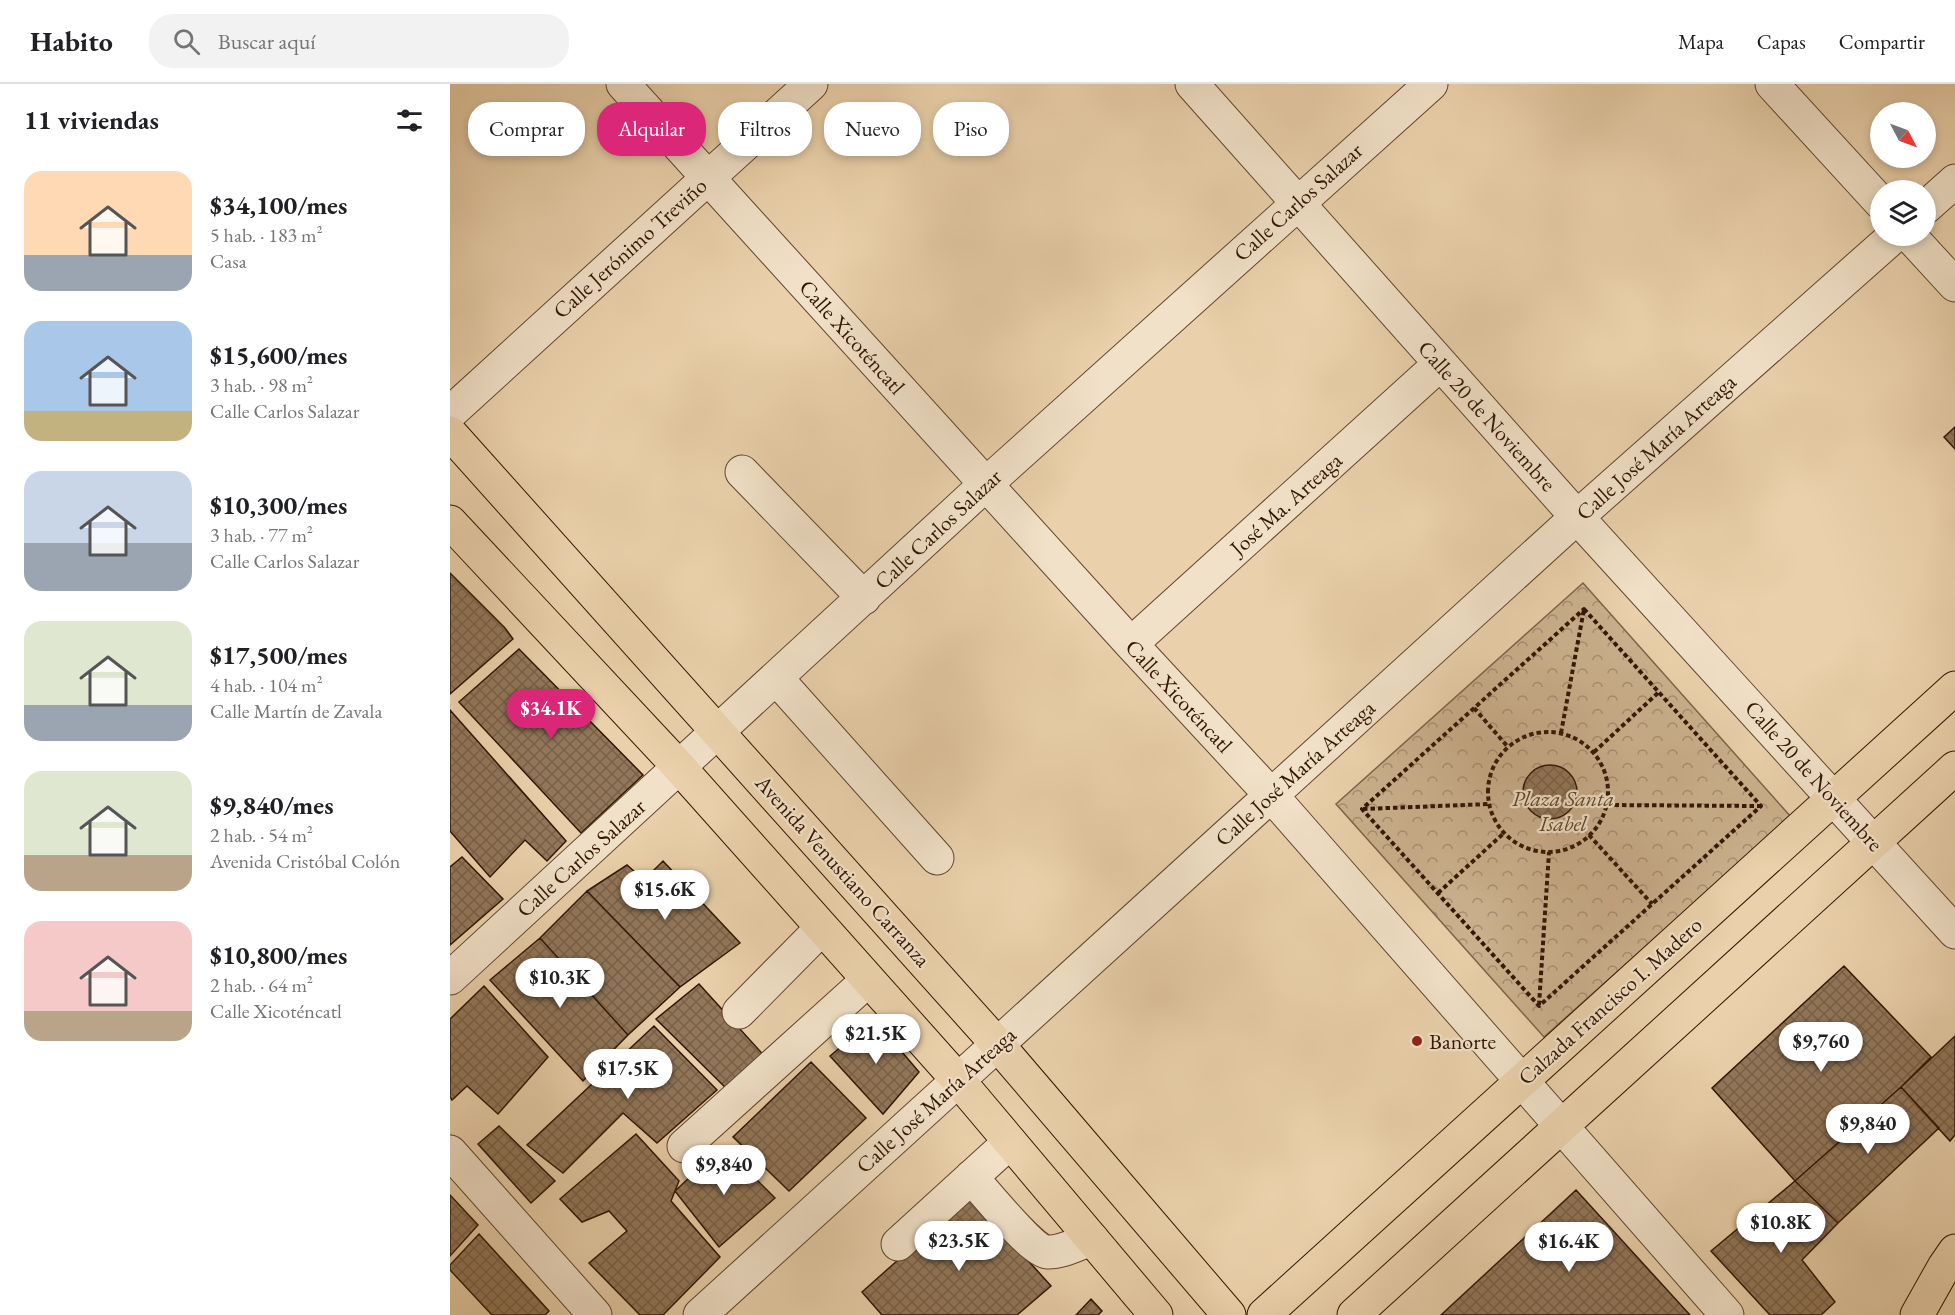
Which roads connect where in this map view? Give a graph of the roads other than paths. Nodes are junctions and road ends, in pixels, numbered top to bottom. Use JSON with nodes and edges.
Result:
{"nodes":[{"id":1,"x":623,"y":84,"type":"edge"},
{"id":2,"x":811,"y":84,"type":"edge"},
{"id":3,"x":1192,"y":84,"type":"edge"},
{"id":4,"x":1772,"y":84,"type":"edge"},
{"id":5,"x":1423,"y":87,"type":"edge"},
{"id":6,"x":707,"y":178,"type":"junction"},
{"id":7,"x":1955,"y":181,"type":"edge"},
{"id":8,"x":1870,"y":191,"type":"edge"},
{"id":9,"x":1936,"y":198,"type":"edge"},
{"id":10,"x":1298,"y":202,"type":"junction"},
{"id":11,"x":1883,"y":246,"type":"edge"},
{"id":12,"x":1919,"y":246,"type":"edge"},
{"id":13,"x":1955,"y":285,"type":"edge"},
{"id":14,"x":1440,"y":364,"type":"junction"},
{"id":15,"x":450,"y":413,"type":"edge"},
{"id":16,"x":450,"y":433,"type":"edge"},
{"id":17,"x":742,"y":472,"type":"dead end"},
{"id":18,"x":986,"y":484,"type":"junction"},
{"id":19,"x":1577,"y":517,"type":"junction"},
{"id":20,"x":450,"y":522,"type":"edge"},
{"id":21,"x":864,"y":598,"type":"junction"},
{"id":22,"x":1131,"y":644,"type":"junction"},
{"id":23,"x":777,"y":679,"type":"junction"},
{"id":24,"x":1955,"y":688,"type":"edge"},
{"id":25,"x":718,"y":732,"type":"junction"},
{"id":26,"x":680,"y":768,"type":"junction"},
{"id":27,"x":1955,"y":768,"type":"edge"},
{"id":28,"x":1271,"y":795,"type":"junction"},
{"id":29,"x":1834,"y":798,"type":"junction"},
{"id":30,"x":1874,"y":842,"type":"junction"},
{"id":31,"x":938,"y":858,"type":"dead end"},
{"id":32,"x":822,"y":928,"type":"junction"},
{"id":33,"x":1955,"y":932,"type":"edge"},
{"id":34,"x":450,"y":978,"type":"edge"},
{"id":35,"x":868,"y":980,"type":"junction"},
{"id":36,"x":739,"y":1012,"type":"dead end"},
{"id":37,"x":998,"y":1045,"type":"junction"},
{"id":38,"x":958,"y":1080,"type":"junction"},
{"id":39,"x":1522,"y":1081,"type":"junction"},
{"id":40,"x":1562,"y":1126,"type":"junction"},
{"id":41,"x":1010,"y":1142,"type":"junction"},
{"id":42,"x":684,"y":1146,"type":"dead end"},
{"id":43,"x":450,"y":1152,"type":"edge"},
{"id":44,"x":971,"y":1177,"type":"junction"},
{"id":45,"x":1092,"y":1239,"type":"junction"},
{"id":46,"x":898,"y":1244,"type":"dead end"},
{"id":47,"x":1955,"y":1251,"type":"edge"},
{"id":48,"x":595,"y":1315,"type":"edge"},
{"id":49,"x":700,"y":1315,"type":"edge"},
{"id":50,"x":1156,"y":1315,"type":"edge"},
{"id":51,"x":1229,"y":1315,"type":"edge"},
{"id":52,"x":1264,"y":1315,"type":"edge"},
{"id":53,"x":1354,"y":1315,"type":"edge"},
{"id":54,"x":1727,"y":1315,"type":"edge"},
{"id":55,"x":1917,"y":1315,"type":"edge"}],
"edges":[{"from":1,"to":6,"type":"street","name":"Calle Xicoténcatl"},
{"from":2,"to":6,"type":"street","name":"Calle Jerónimo Treviño"},
{"from":3,"to":10,"type":"street","name":"Calle 20 de Noviembre"},
{"from":4,"to":8,"type":"street"},
{"from":5,"to":10,"type":"street","name":"Calle Carlos Salazar"},
{"from":6,"to":15,"type":"street","name":"Calle Jerónimo Treviño"},
{"from":6,"to":18,"type":"street","name":"Calle Xicoténcatl"},
{"from":7,"to":9,"type":"street"},
{"from":10,"to":14,"type":"street","name":"Calle 20 de Noviembre"},
{"from":10,"to":18,"type":"street","name":"Calle Carlos Salazar"},
{"from":11,"to":19,"type":"street","name":"Calle José María Arteaga"},
{"from":12,"to":13,"type":"street"},
{"from":14,"to":19,"type":"street","name":"Calle 20 de Noviembre"},
{"from":14,"to":22,"type":"street","name":"José Ma. Arteaga"},
{"from":16,"to":25,"type":"main road","name":"Avenida Venustiano Carranza"},
{"from":17,"to":21,"type":"street"},
{"from":18,"to":21,"type":"street","name":"Calle Carlos Salazar"},
{"from":18,"to":22,"type":"street","name":"Calle Xicoténcatl"},
{"from":19,"to":28,"type":"street","name":"Calle José María Arteaga"},
{"from":19,"to":29,"type":"street","name":"Calle 20 de Noviembre"},
{"from":20,"to":26,"type":"main road"},
{"from":21,"to":23,"type":"street","name":"Calle Carlos Salazar"},
{"from":22,"to":28,"type":"street","name":"Calle Xicoténcatl"},
{"from":23,"to":25,"type":"street","name":"Calle Carlos Salazar"},
{"from":23,"to":31,"type":"street"},
{"from":24,"to":29,"type":"main road","name":"Calzada Francisco I. Madero"},
{"from":25,"to":26,"type":"street","name":"Calle Carlos Salazar"},
{"from":25,"to":37,"type":"main road","name":"Avenida Venustiano Carranza"},
{"from":26,"to":32,"type":"main road"},
{"from":26,"to":34,"type":"street","name":"Calle Carlos Salazar"},
{"from":27,"to":30,"type":"main road"},
{"from":28,"to":37,"type":"street","name":"Calle José María Arteaga"},
{"from":28,"to":39,"type":"street","name":"Calle Xicoténcatl"},
{"from":29,"to":30,"type":"street","name":"Calle 20 de Noviembre"},
{"from":29,"to":39,"type":"main road","name":"Calzada Francisco I. Madero"},
{"from":30,"to":33,"type":"street","name":"Calle 20 de Noviembre"},
{"from":30,"to":40,"type":"main road"},
{"from":32,"to":35,"type":"main road"},
{"from":32,"to":36,"type":"street"},
{"from":35,"to":38,"type":"main road"},
{"from":35,"to":42,"type":"street"},
{"from":37,"to":38,"type":"street","name":"Calle José María Arteaga"},
{"from":37,"to":51,"type":"main road","name":"Avenida Venustiano Carranza"},
{"from":38,"to":41,"type":"main road"},
{"from":38,"to":49,"type":"street","name":"Calle José María Arteaga"},
{"from":39,"to":40,"type":"street","name":"Calle Xicoténcatl"},
{"from":39,"to":52,"type":"main road","name":"Calzada Francisco I. Madero"},
{"from":40,"to":53,"type":"main road"},
{"from":40,"to":54,"type":"street","name":"Calle Xicoténcatl"},
{"from":41,"to":44,"type":"street"},
{"from":41,"to":45,"type":"main road"},
{"from":43,"to":48,"type":"street"},
{"from":44,"to":45,"type":"street"},
{"from":44,"to":46,"type":"street"},
{"from":45,"to":50,"type":"main road"},
{"from":47,"to":55,"type":"main road"}]}
